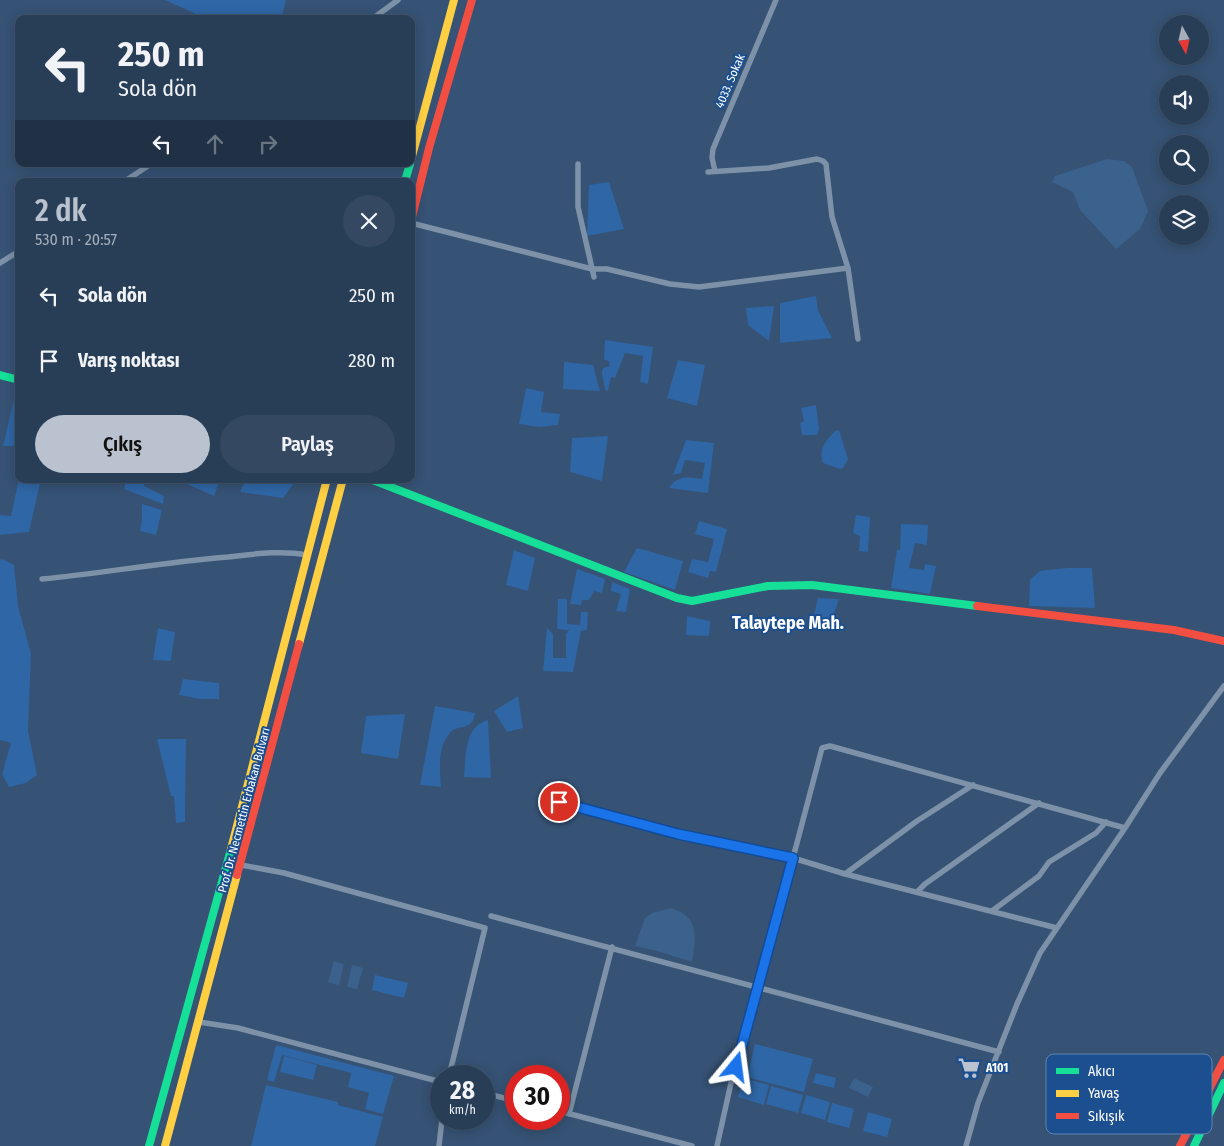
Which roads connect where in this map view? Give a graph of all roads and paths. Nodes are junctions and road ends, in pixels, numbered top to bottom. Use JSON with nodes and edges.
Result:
{"nodes":[{"id":1,"x":398,"y":0,"type":"edge"},
{"id":2,"x":454,"y":0,"type":"edge"},
{"id":3,"x":472,"y":0,"type":"edge"},
{"id":4,"x":776,"y":0,"type":"edge"},
{"id":5,"x":377,"y":15,"type":"edge"},
{"id":6,"x":415,"y":145,"type":"edge"},
{"id":7,"x":578,"y":164,"type":"dead end"},
{"id":8,"x":146,"y":167,"type":"edge"},
{"id":9,"x":130,"y":178,"type":"edge"},
{"id":10,"x":415,"y":206,"type":"edge"},
{"id":11,"x":415,"y":223,"type":"edge"},
{"id":12,"x":15,"y":254,"type":"edge"},
{"id":13,"x":0,"y":263,"type":"edge"},
{"id":14,"x":848,"y":268,"type":"junction"},
{"id":15,"x":592,"y":269,"type":"junction"},
{"id":16,"x":594,"y":277,"type":"dead end"},
{"id":17,"x":858,"y":339,"type":"dead end"},
{"id":18,"x":0,"y":374,"type":"edge"},
{"id":19,"x":15,"y":379,"type":"edge"},
{"id":20,"x":326,"y":483,"type":"edge"},
{"id":21,"x":342,"y":483,"type":"edge"},
{"id":22,"x":380,"y":483,"type":"edge"},
{"id":23,"x":307,"y":555,"type":"junction"},
{"id":24,"x":42,"y":579,"type":"dead end"},
{"id":25,"x":1224,"y":641,"type":"edge"},
{"id":26,"x":1224,"y":686,"type":"edge"},
{"id":27,"x":973,"y":785,"type":"junction"},
{"id":28,"x":542,"y":797,"type":"dead end"},
{"id":29,"x":1039,"y":804,"type":"junction"},
{"id":30,"x":1106,"y":822,"type":"junction"},
{"id":31,"x":1126,"y":828,"type":"junction"},
{"id":32,"x":793,"y":858,"type":"junction"},
{"id":33,"x":241,"y":865,"type":"junction"},
{"id":34,"x":845,"y":874,"type":"junction"},
{"id":35,"x":917,"y":892,"type":"junction"},
{"id":36,"x":992,"y":911,"type":"junction"},
{"id":37,"x":491,"y":916,"type":"dead end"},
{"id":38,"x":1057,"y":928,"type":"junction"},
{"id":39,"x":612,"y":947,"type":"junction"},
{"id":40,"x":759,"y":986,"type":"junction"},
{"id":41,"x":199,"y":1022,"type":"junction"},
{"id":42,"x":999,"y":1052,"type":"junction"},
{"id":43,"x":1224,"y":1060,"type":"edge"},
{"id":44,"x":453,"y":1065,"type":"edge"},
{"id":45,"x":430,"y":1079,"type":"edge"},
{"id":46,"x":1212,"y":1083,"type":"edge"},
{"id":47,"x":1224,"y":1083,"type":"edge"},
{"id":48,"x":1212,"y":1108,"type":"edge"},
{"id":49,"x":570,"y":1110,"type":"edge"},
{"id":50,"x":570,"y":1114,"type":"edge"},
{"id":51,"x":441,"y":1130,"type":"edge"},
{"id":52,"x":1186,"y":1134,"type":"edge"},
{"id":53,"x":1200,"y":1134,"type":"edge"},
{"id":54,"x":150,"y":1146,"type":"edge"},
{"id":55,"x":166,"y":1146,"type":"edge"},
{"id":56,"x":439,"y":1146,"type":"edge"},
{"id":57,"x":692,"y":1146,"type":"edge"},
{"id":58,"x":717,"y":1146,"type":"edge"},
{"id":59,"x":966,"y":1146,"type":"edge"},
{"id":60,"x":1180,"y":1146,"type":"edge"},
{"id":61,"x":1194,"y":1146,"type":"edge"}],
"edges":[{"from":1,"to":5,"type":"street"},
{"from":2,"to":6,"type":"main road"},
{"from":3,"to":10,"type":"main road"},
{"from":4,"to":14,"type":"street","name":"4033. Sokak"},
{"from":7,"to":15,"type":"street"},
{"from":8,"to":9,"type":"street"},
{"from":11,"to":15,"type":"street"},
{"from":12,"to":13,"type":"street"},
{"from":14,"to":15,"type":"street"},
{"from":14,"to":17,"type":"street"},
{"from":15,"to":16,"type":"street"},
{"from":18,"to":19,"type":"main road"},
{"from":20,"to":23,"type":"main road","name":"Prof. Dr. Necmettin Erbakan Bulvarı"},
{"from":21,"to":33,"type":"main road","name":"Prof. Dr. Necmettin Erbakan Bulvarı"},
{"from":22,"to":25,"type":"main road"},
{"from":23,"to":24,"type":"street"},
{"from":23,"to":54,"type":"main road","name":"Prof. Dr. Necmettin Erbakan Bulvarı"},
{"from":26,"to":31,"type":"street"},
{"from":27,"to":29,"type":"street"},
{"from":27,"to":32,"type":"street"},
{"from":27,"to":34,"type":"street"},
{"from":28,"to":32,"type":"street"},
{"from":29,"to":30,"type":"street"},
{"from":29,"to":35,"type":"street"},
{"from":30,"to":31,"type":"street"},
{"from":30,"to":36,"type":"street"},
{"from":31,"to":38,"type":"street"},
{"from":32,"to":34,"type":"street"},
{"from":32,"to":40,"type":"street"},
{"from":33,"to":41,"type":"main road","name":"Prof. Dr. Necmettin Erbakan Bulvarı"},
{"from":33,"to":44,"type":"street"},
{"from":34,"to":35,"type":"street"},
{"from":35,"to":36,"type":"street"},
{"from":36,"to":38,"type":"street"},
{"from":37,"to":39,"type":"street"},
{"from":38,"to":42,"type":"street"},
{"from":39,"to":40,"type":"street"},
{"from":39,"to":49,"type":"street"},
{"from":40,"to":42,"type":"street"},
{"from":40,"to":58,"type":"street"},
{"from":41,"to":45,"type":"street"},
{"from":41,"to":55,"type":"main road","name":"Prof. Dr. Necmettin Erbakan Bulvarı"},
{"from":42,"to":59,"type":"street"},
{"from":43,"to":46,"type":"main road"},
{"from":47,"to":48,"type":"main road"},
{"from":50,"to":57,"type":"street"},
{"from":51,"to":56,"type":"street"},
{"from":52,"to":60,"type":"main road"},
{"from":53,"to":61,"type":"main road"}]}
